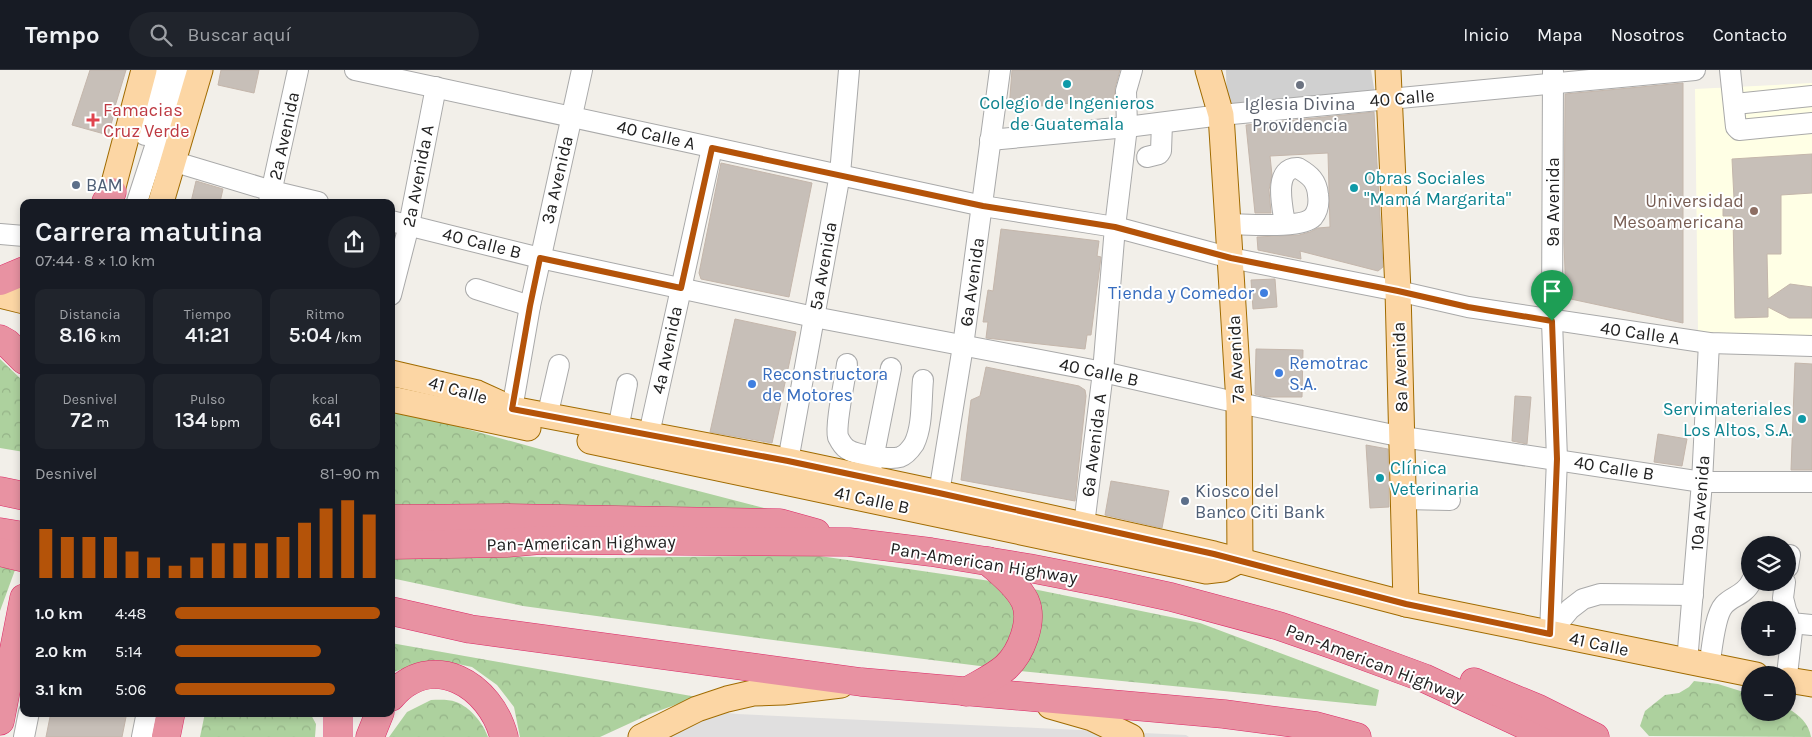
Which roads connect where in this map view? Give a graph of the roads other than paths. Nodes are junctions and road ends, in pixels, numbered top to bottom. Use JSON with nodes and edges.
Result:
{"nodes":[{"id":1,"x":144,"y":70,"type":"edge"},
{"id":2,"x":164,"y":70,"type":"edge"},
{"id":3,"x":180,"y":70,"type":"edge"},
{"id":4,"x":200,"y":70,"type":"edge"},
{"id":5,"x":298,"y":70,"type":"edge"},
{"id":6,"x":355,"y":70,"type":"edge"},
{"id":7,"x":582,"y":70,"type":"edge"},
{"id":8,"x":850,"y":70,"type":"edge"},
{"id":9,"x":1000,"y":70,"type":"edge"},
{"id":10,"x":1132,"y":70,"type":"edge"},
{"id":11,"x":1208,"y":70,"type":"edge"},
{"id":12,"x":1388,"y":70,"type":"edge"},
{"id":13,"x":1695,"y":70,"type":"edge"},
{"id":14,"x":1730,"y":70,"type":"edge"},
{"id":15,"x":1553,"y":77,"type":"edge"},
{"id":16,"x":436,"y":87,"type":"junction"},
{"id":17,"x":1812,"y":96,"type":"edge"},
{"id":18,"x":1389,"y":99,"type":"junction"},
{"id":19,"x":1734,"y":104,"type":"junction"},
{"id":20,"x":572,"y":116,"type":"junction"},
{"id":21,"x":1221,"y":116,"type":"junction"},
{"id":22,"x":1162,"y":123,"type":"junction"},
{"id":23,"x":1812,"y":123,"type":"edge"},
{"id":24,"x":1127,"y":127,"type":"junction"},
{"id":25,"x":990,"y":140,"type":"junction"},
{"id":26,"x":712,"y":148,"type":"junction"},
{"id":27,"x":1147,"y":157,"type":"dead end"},
{"id":28,"x":840,"y":174,"type":"junction"},
{"id":29,"x":167,"y":186,"type":"edge"},
{"id":30,"x":271,"y":197,"type":"edge"},
{"id":31,"x":109,"y":199,"type":"edge"},
{"id":32,"x":109,"y":199,"type":"edge"},
{"id":33,"x":138,"y":199,"type":"edge"},
{"id":34,"x":290,"y":199,"type":"edge"},
{"id":35,"x":983,"y":206,"type":"junction"},
{"id":36,"x":400,"y":223,"type":"edge"},
{"id":37,"x":1228,"y":224,"type":"junction"},
{"id":38,"x":1285,"y":224,"type":"dead end"},
{"id":39,"x":1115,"y":227,"type":"junction"},
{"id":40,"x":0,"y":234,"type":"edge"},
{"id":41,"x":20,"y":236,"type":"edge"},
{"id":42,"x":540,"y":258,"type":"junction"},
{"id":43,"x":1231,"y":258,"type":"junction"},
{"id":44,"x":395,"y":263,"type":"edge"},
{"id":45,"x":20,"y":273,"type":"edge"},
{"id":46,"x":0,"y":281,"type":"edge"},
{"id":47,"x":681,"y":288,"type":"junction"},
{"id":48,"x":476,"y":289,"type":"dead end"},
{"id":49,"x":1398,"y":291,"type":"junction"},
{"id":50,"x":0,"y":295,"type":"edge"},
{"id":51,"x":20,"y":300,"type":"edge"},
{"id":52,"x":0,"y":306,"type":"edge"},
{"id":53,"x":530,"y":306,"type":"junction"},
{"id":54,"x":20,"y":310,"type":"edge"},
{"id":55,"x":814,"y":317,"type":"junction"},
{"id":56,"x":1552,"y":321,"type":"junction"},
{"id":57,"x":0,"y":339,"type":"edge"},
{"id":58,"x":1709,"y":343,"type":"junction"},
{"id":59,"x":963,"y":346,"type":"junction"},
{"id":60,"x":1812,"y":346,"type":"edge"},
{"id":61,"x":20,"y":356,"type":"edge"},
{"id":62,"x":847,"y":364,"type":"dead end"},
{"id":63,"x":559,"y":365,"type":"dead end"},
{"id":64,"x":891,"y":368,"type":"dead end"},
{"id":65,"x":1103,"y":372,"type":"junction"},
{"id":66,"x":395,"y":374,"type":"edge"},
{"id":67,"x":923,"y":380,"type":"dead end"},
{"id":68,"x":627,"y":384,"type":"dead end"},
{"id":69,"x":395,"y":391,"type":"edge"},
{"id":70,"x":395,"y":401,"type":"edge"},
{"id":71,"x":1239,"y":404,"type":"junction"},
{"id":72,"x":507,"y":416,"type":"junction"},
{"id":73,"x":547,"y":417,"type":"junction"},
{"id":74,"x":618,"y":429,"type":"junction"},
{"id":75,"x":649,"y":434,"type":"junction"},
{"id":76,"x":1403,"y":437,"type":"junction"},
{"id":77,"x":1557,"y":459,"type":"junction"},
{"id":78,"x":788,"y":461,"type":"junction"},
{"id":79,"x":872,"y":467,"type":"junction"},
{"id":80,"x":0,"y":473,"type":"edge"},
{"id":81,"x":20,"y":476,"type":"edge"},
{"id":82,"x":1702,"y":482,"type":"junction"},
{"id":83,"x":1812,"y":482,"type":"edge"},
{"id":84,"x":0,"y":491,"type":"edge"},
{"id":85,"x":939,"y":493,"type":"junction"},
{"id":86,"x":20,"y":495,"type":"edge"},
{"id":87,"x":1404,"y":499,"type":"junction"},
{"id":88,"x":1450,"y":500,"type":"dead end"},
{"id":89,"x":395,"y":519,"type":"edge"},
{"id":90,"x":1084,"y":525,"type":"junction"},
{"id":91,"x":0,"y":532,"type":"edge"},
{"id":92,"x":20,"y":535,"type":"edge"},
{"id":93,"x":849,"y":542,"type":"junction"},
{"id":94,"x":395,"y":545,"type":"edge"},
{"id":95,"x":0,"y":552,"type":"edge"},
{"id":96,"x":20,"y":557,"type":"edge"},
{"id":97,"x":1240,"y":560,"type":"junction"},
{"id":98,"x":988,"y":561,"type":"junction"},
{"id":99,"x":1744,"y":591,"type":"edge"},
{"id":100,"x":1693,"y":595,"type":"junction"},
{"id":101,"x":1406,"y":604,"type":"junction"},
{"id":102,"x":20,"y":611,"type":"edge"},
{"id":103,"x":395,"y":612,"type":"edge"},
{"id":104,"x":20,"y":617,"type":"edge"},
{"id":105,"x":1796,"y":619,"type":"edge"},
{"id":106,"x":1812,"y":625,"type":"edge"},
{"id":107,"x":470,"y":629,"type":"junction"},
{"id":108,"x":395,"y":630,"type":"edge"},
{"id":109,"x":1550,"y":634,"type":"junction"},
{"id":110,"x":0,"y":647,"type":"edge"},
{"id":111,"x":1698,"y":664,"type":"junction"},
{"id":112,"x":1741,"y":672,"type":"edge"},
{"id":113,"x":1424,"y":678,"type":"junction"},
{"id":114,"x":1796,"y":681,"type":"edge"},
{"id":115,"x":861,"y":682,"type":"junction"},
{"id":116,"x":1812,"y":684,"type":"edge"},
{"id":117,"x":395,"y":692,"type":"edge"},
{"id":118,"x":966,"y":692,"type":"junction"},
{"id":119,"x":1026,"y":697,"type":"junction"},
{"id":120,"x":29,"y":717,"type":"edge"},
{"id":121,"x":146,"y":717,"type":"edge"},
{"id":122,"x":170,"y":717,"type":"edge"},
{"id":123,"x":338,"y":717,"type":"edge"},
{"id":124,"x":378,"y":717,"type":"edge"},
{"id":125,"x":0,"y":721,"type":"edge"},
{"id":126,"x":1316,"y":726,"type":"junction"},
{"id":127,"x":24,"y":737,"type":"edge"},
{"id":128,"x":142,"y":737,"type":"edge"},
{"id":129,"x":166,"y":737,"type":"edge"},
{"id":130,"x":338,"y":737,"type":"edge"},
{"id":131,"x":370,"y":737,"type":"edge"},
{"id":132,"x":504,"y":737,"type":"edge"},
{"id":133,"x":641,"y":737,"type":"edge"},
{"id":134,"x":1131,"y":737,"type":"edge"},
{"id":135,"x":1290,"y":737,"type":"edge"},
{"id":136,"x":1357,"y":737,"type":"edge"},
{"id":137,"x":1550,"y":737,"type":"edge"},
{"id":138,"x":1595,"y":737,"type":"edge"}],
"edges":[{"from":1,"to":31,"type":"main road"},
{"from":2,"to":32,"type":"street"},
{"from":3,"to":33,"type":"street"},
{"from":4,"to":29,"type":"main road"},
{"from":5,"to":30,"type":"street","name":"2a Avenida"},
{"from":6,"to":16,"type":"street","name":"40 Calle A"},
{"from":7,"to":20,"type":"street","name":"3a Avenida"},
{"from":8,"to":28,"type":"street","name":"5a Avenida"},
{"from":9,"to":25,"type":"street","name":"6a Avenida"},
{"from":10,"to":24,"type":"street","name":"6a Avenida A"},
{"from":11,"to":21,"type":"main road","name":"7a Avenida"},
{"from":12,"to":18,"type":"main road","name":"8a Avenida"},
{"from":13,"to":15,"type":"street","name":"40 Calle"},
{"from":14,"to":19,"type":"street"},
{"from":15,"to":18,"type":"street","name":"40 Calle"},
{"from":15,"to":56,"type":"street","name":"9a Avenida"},
{"from":16,"to":20,"type":"street","name":"40 Calle A"},
{"from":16,"to":36,"type":"street","name":"2a Avenida A"},
{"from":17,"to":19,"type":"street"},
{"from":18,"to":21,"type":"street","name":"40 Calle"},
{"from":18,"to":49,"type":"main road","name":"8a Avenida"},
{"from":19,"to":23,"type":"street"},
{"from":20,"to":26,"type":"street","name":"40 Calle A"},
{"from":20,"to":42,"type":"street","name":"3a Avenida"},
{"from":21,"to":22,"type":"street","name":"40 Calle"},
{"from":21,"to":37,"type":"main road","name":"7a Avenida"},
{"from":22,"to":24,"type":"street","name":"40 Calle"},
{"from":22,"to":27,"type":"street"},
{"from":24,"to":25,"type":"street","name":"40 Calle"},
{"from":24,"to":39,"type":"street","name":"6a Avenida A"},
{"from":25,"to":35,"type":"street","name":"6a Avenida"},
{"from":26,"to":28,"type":"street","name":"40 Calle A"},
{"from":26,"to":47,"type":"street","name":"4a Avenida"},
{"from":28,"to":35,"type":"street","name":"40 Calle A"},
{"from":28,"to":55,"type":"street","name":"5a Avenida"},
{"from":29,"to":30,"type":"street"},
{"from":30,"to":34,"type":"street"},
{"from":35,"to":39,"type":"street","name":"40 Calle A"},
{"from":35,"to":59,"type":"street","name":"6a Avenida"},
{"from":36,"to":42,"type":"street","name":"40 Calle B"},
{"from":36,"to":44,"type":"street","name":"2a Avenida A"},
{"from":37,"to":38,"type":"street"},
{"from":37,"to":43,"type":"main road","name":"7a Avenida"},
{"from":39,"to":43,"type":"street","name":"40 Calle A"},
{"from":39,"to":65,"type":"street","name":"6a Avenida A"},
{"from":40,"to":41,"type":"street"},
{"from":42,"to":47,"type":"street","name":"40 Calle B"},
{"from":42,"to":53,"type":"street","name":"3a Avenida"},
{"from":43,"to":49,"type":"street","name":"40 Calle A"},
{"from":43,"to":71,"type":"main road","name":"7a Avenida"},
{"from":45,"to":46,"type":"highway"},
{"from":47,"to":55,"type":"street","name":"40 Calle B"},
{"from":47,"to":75,"type":"street","name":"4a Avenida"},
{"from":48,"to":53,"type":"street"},
{"from":49,"to":56,"type":"street","name":"40 Calle A"},
{"from":49,"to":76,"type":"main road","name":"8a Avenida"},
{"from":50,"to":51,"type":"main road"},
{"from":52,"to":54,"type":"main road"},
{"from":53,"to":72,"type":"street","name":"3a Avenida"},
{"from":55,"to":59,"type":"street","name":"40 Calle B"},
{"from":55,"to":78,"type":"street","name":"5a Avenida"},
{"from":56,"to":58,"type":"street","name":"40 Calle A"},
{"from":56,"to":77,"type":"street","name":"9a Avenida"},
{"from":57,"to":61,"type":"highway"},
{"from":58,"to":60,"type":"street","name":"40 Calle A"},
{"from":58,"to":82,"type":"street","name":"10a Avenida"},
{"from":59,"to":65,"type":"street","name":"40 Calle B"},
{"from":59,"to":85,"type":"street","name":"6a Avenida"},
{"from":62,"to":79,"type":"street"},
{"from":63,"to":73,"type":"street"},
{"from":64,"to":79,"type":"street"},
{"from":65,"to":71,"type":"street","name":"40 Calle B"},
{"from":65,"to":90,"type":"street","name":"6a Avenida A"},
{"from":66,"to":72,"type":"main road","name":"41 Calle"},
{"from":67,"to":79,"type":"street"},
{"from":68,"to":74,"type":"street"},
{"from":69,"to":72,"type":"main road"},
{"from":70,"to":72,"type":"main road"},
{"from":71,"to":76,"type":"street","name":"40 Calle B"},
{"from":71,"to":97,"type":"main road","name":"7a Avenida"},
{"from":72,"to":73,"type":"main road","name":"41 Calle"},
{"from":72,"to":97,"type":"main road","name":"41 Calle B"},
{"from":73,"to":74,"type":"main road","name":"41 Calle"},
{"from":74,"to":75,"type":"main road","name":"41 Calle"},
{"from":75,"to":78,"type":"main road","name":"41 Calle"},
{"from":76,"to":77,"type":"street","name":"40 Calle B"},
{"from":76,"to":87,"type":"main road","name":"8a Avenida"},
{"from":77,"to":82,"type":"street","name":"40 Calle B"},
{"from":77,"to":109,"type":"street","name":"9a Avenida"},
{"from":78,"to":79,"type":"main road","name":"41 Calle"},
{"from":79,"to":85,"type":"main road","name":"41 Calle"},
{"from":80,"to":81,"type":"highway"},
{"from":82,"to":83,"type":"street","name":"40 Calle B"},
{"from":82,"to":100,"type":"street","name":"10a Avenida"},
{"from":84,"to":86,"type":"highway"},
{"from":85,"to":90,"type":"main road","name":"41 Calle"},
{"from":87,"to":88,"type":"street"},
{"from":87,"to":101,"type":"main road","name":"8a Avenida"},
{"from":89,"to":93,"type":"highway"},
{"from":90,"to":97,"type":"main road","name":"41 Calle"},
{"from":91,"to":92,"type":"highway"},
{"from":93,"to":94,"type":"highway","name":"Pan-American Highway"},
{"from":93,"to":98,"type":"highway","name":"Pan-American Highway"},
{"from":95,"to":96,"type":"highway"},
{"from":97,"to":101,"type":"main road","name":"41 Calle"},
{"from":98,"to":113,"type":"highway","name":"Pan-American Highway"},
{"from":98,"to":118,"type":"highway"},
{"from":99,"to":111,"type":"street"},
{"from":100,"to":109,"type":"street"},
{"from":100,"to":111,"type":"street","name":"10a Avenida"},
{"from":101,"to":109,"type":"main road","name":"41 Calle"},
{"from":102,"to":110,"type":"highway"},
{"from":103,"to":107,"type":"highway"},
{"from":104,"to":125,"type":"highway"},
{"from":105,"to":106,"type":"street"},
{"from":107,"to":108,"type":"highway"},
{"from":107,"to":115,"type":"highway"},
{"from":109,"to":111,"type":"main road","name":"41 Calle"},
{"from":111,"to":112,"type":"main road","name":"41 Calle"},
{"from":113,"to":137,"type":"highway","name":"Pan-American Highway"},
{"from":113,"to":138,"type":"highway"},
{"from":114,"to":116,"type":"main road"},
{"from":115,"to":118,"type":"highway"},
{"from":115,"to":133,"type":"main road"},
{"from":117,"to":132,"type":"highway"},
{"from":118,"to":119,"type":"highway"},
{"from":119,"to":126,"type":"highway"},
{"from":119,"to":134,"type":"main road"},
{"from":120,"to":127,"type":"street"},
{"from":121,"to":128,"type":"street"},
{"from":122,"to":129,"type":"highway"},
{"from":123,"to":130,"type":"highway"},
{"from":124,"to":131,"type":"highway"},
{"from":126,"to":135,"type":"main road"},
{"from":126,"to":136,"type":"highway"}]}
